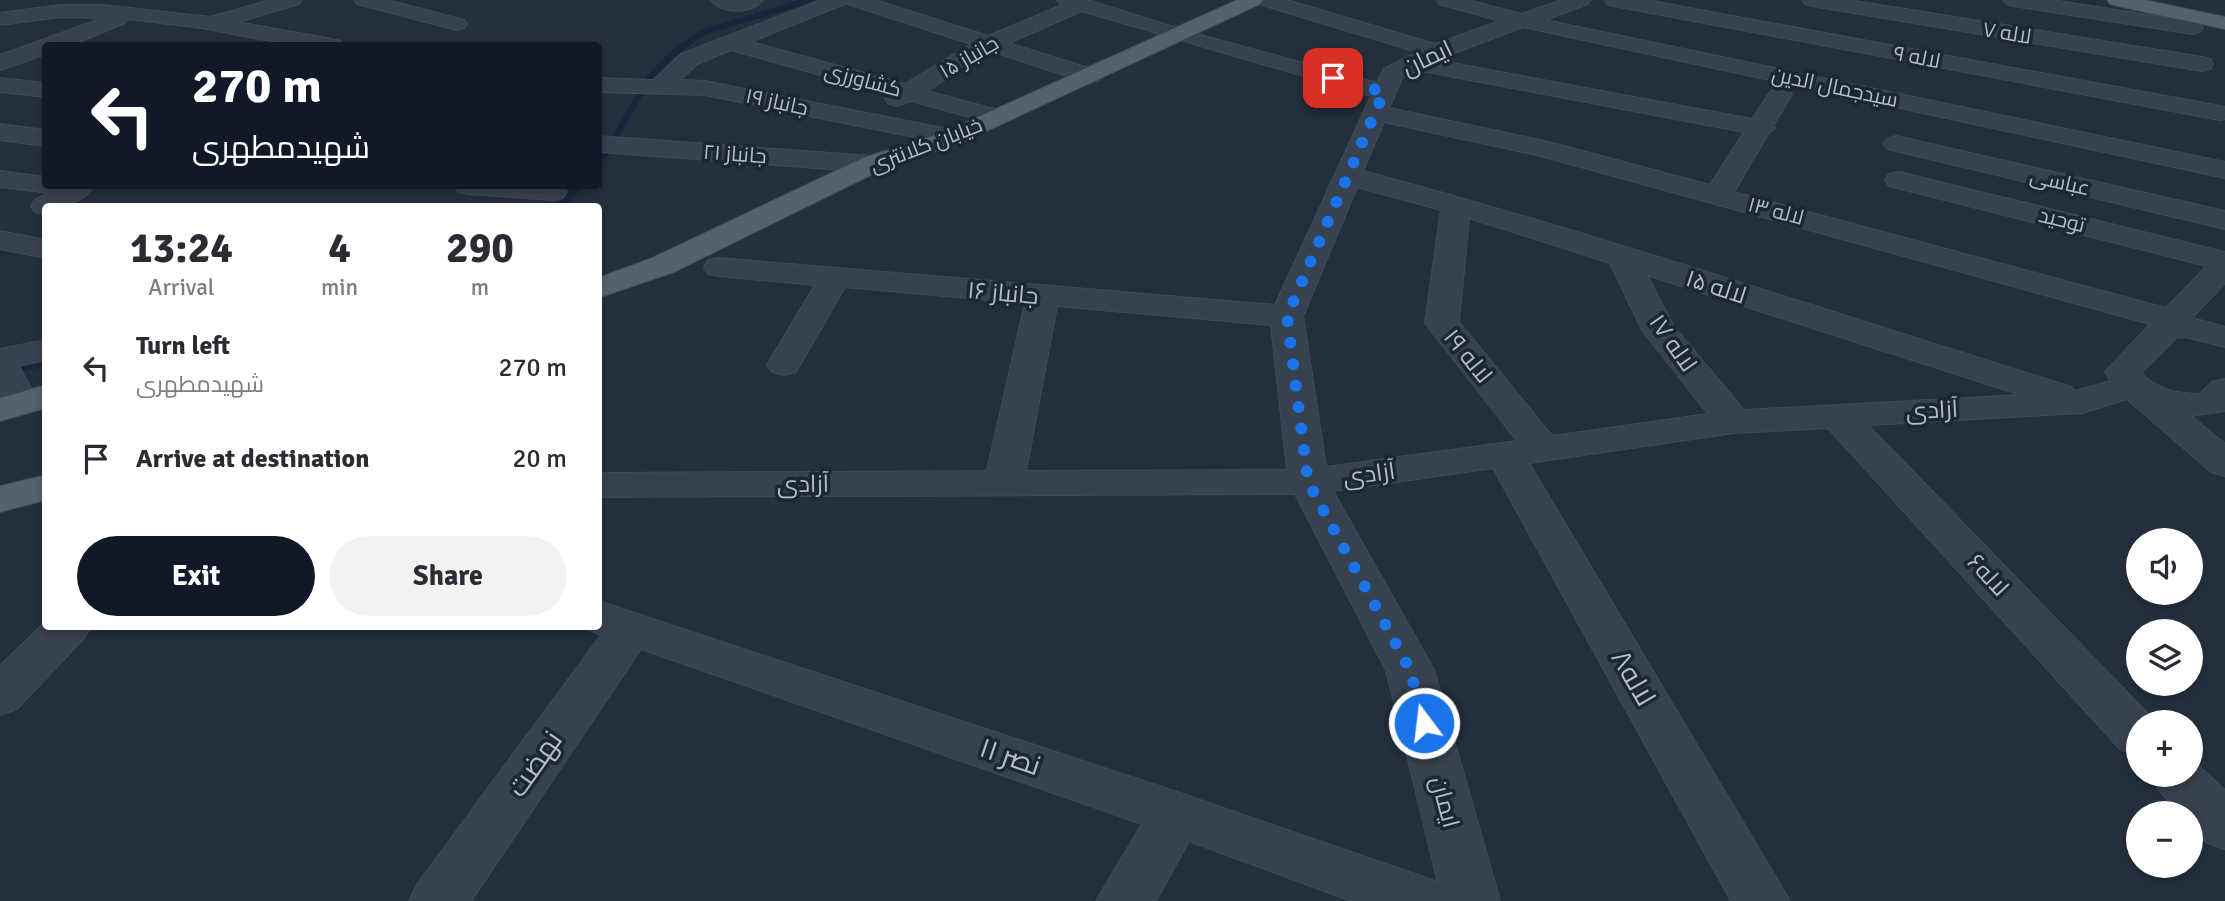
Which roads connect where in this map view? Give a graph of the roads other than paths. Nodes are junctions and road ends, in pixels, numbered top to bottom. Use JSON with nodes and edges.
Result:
{"nodes":[{"id":1,"x":292,"y":0,"type":"edge"},
{"id":2,"x":365,"y":0,"type":"edge"},
{"id":3,"x":753,"y":0,"type":"edge"},
{"id":4,"x":839,"y":0,"type":"edge"},
{"id":5,"x":855,"y":0,"type":"edge"},
{"id":6,"x":1253,"y":0,"type":"edge"},
{"id":7,"x":1266,"y":0,"type":"edge"},
{"id":8,"x":1447,"y":0,"type":"edge"},
{"id":9,"x":1581,"y":0,"type":"edge"},
{"id":10,"x":1614,"y":0,"type":"edge"},
{"id":11,"x":1812,"y":0,"type":"edge"},
{"id":12,"x":2012,"y":0,"type":"edge"},
{"id":13,"x":2117,"y":0,"type":"edge"},
{"id":14,"x":1074,"y":2,"type":"edge"},
{"id":15,"x":726,"y":3,"type":"edge"},
{"id":16,"x":2187,"y":14,"type":"edge"},
{"id":17,"x":0,"y":19,"type":"edge"},
{"id":18,"x":1522,"y":21,"type":"junction"},
{"id":19,"x":211,"y":23,"type":"junction"},
{"id":20,"x":2225,"y":23,"type":"edge"},
{"id":21,"x":457,"y":24,"type":"dead end"},
{"id":22,"x":132,"y":28,"type":"junction"},
{"id":23,"x":1179,"y":35,"type":"junction"},
{"id":24,"x":66,"y":42,"type":"edge"},
{"id":25,"x":109,"y":42,"type":"edge"},
{"id":26,"x":311,"y":42,"type":"edge"},
{"id":27,"x":730,"y":43,"type":"junction"},
{"id":28,"x":987,"y":44,"type":"junction"},
{"id":29,"x":42,"y":49,"type":"edge"},
{"id":30,"x":1424,"y":57,"type":"junction"},
{"id":31,"x":2202,"y":64,"type":"junction"},
{"id":32,"x":42,"y":69,"type":"edge"},
{"id":33,"x":1601,"y":75,"type":"dead end"},
{"id":34,"x":1090,"y":76,"type":"junction"},
{"id":35,"x":0,"y":78,"type":"edge"},
{"id":36,"x":602,"y":85,"type":"edge"},
{"id":37,"x":660,"y":87,"type":"junction"},
{"id":38,"x":633,"y":88,"type":"junction"},
{"id":39,"x":42,"y":89,"type":"edge"},
{"id":40,"x":909,"y":92,"type":"junction"},
{"id":41,"x":1581,"y":94,"type":"junction"},
{"id":42,"x":1780,"y":94,"type":"dead end"},
{"id":43,"x":1381,"y":103,"type":"junction"},
{"id":44,"x":996,"y":117,"type":"junction"},
{"id":45,"x":861,"y":120,"type":"junction"},
{"id":46,"x":2222,"y":124,"type":"edge"},
{"id":47,"x":1762,"y":128,"type":"junction"},
{"id":48,"x":0,"y":132,"type":"edge"},
{"id":49,"x":42,"y":137,"type":"edge"},
{"id":50,"x":602,"y":137,"type":"edge"},
{"id":51,"x":954,"y":137,"type":"junction"},
{"id":52,"x":602,"y":143,"type":"edge"},
{"id":53,"x":1896,"y":144,"type":"dead end"},
{"id":54,"x":872,"y":164,"type":"junction"},
{"id":55,"x":2225,"y":170,"type":"edge"},
{"id":56,"x":1349,"y":176,"type":"junction"},
{"id":57,"x":0,"y":179,"type":"edge"},
{"id":58,"x":1899,"y":180,"type":"dead end"},
{"id":59,"x":42,"y":184,"type":"edge"},
{"id":60,"x":78,"y":189,"type":"edge"},
{"id":61,"x":496,"y":189,"type":"edge"},
{"id":62,"x":551,"y":195,"type":"edge"},
{"id":63,"x":1718,"y":195,"type":"junction"},
{"id":64,"x":51,"y":203,"type":"edge"},
{"id":65,"x":1456,"y":205,"type":"junction"},
{"id":66,"x":2225,"y":220,"type":"edge"},
{"id":67,"x":0,"y":240,"type":"edge"},
{"id":68,"x":42,"y":248,"type":"edge"},
{"id":69,"x":1622,"y":257,"type":"junction"},
{"id":70,"x":2225,"y":263,"type":"edge"},
{"id":71,"x":719,"y":267,"type":"dead end"},
{"id":72,"x":834,"y":279,"type":"junction"},
{"id":73,"x":602,"y":288,"type":"edge"},
{"id":74,"x":1043,"y":296,"type":"junction"},
{"id":75,"x":1287,"y":316,"type":"junction"},
{"id":76,"x":2167,"y":326,"type":"junction"},
{"id":77,"x":2222,"y":336,"type":"edge"},
{"id":78,"x":42,"y":351,"type":"edge"},
{"id":79,"x":0,"y":361,"type":"edge"},
{"id":80,"x":784,"y":365,"type":"dead end"},
{"id":81,"x":2133,"y":386,"type":"junction"},
{"id":82,"x":2218,"y":397,"type":"edge"},
{"id":83,"x":2082,"y":402,"type":"junction"},
{"id":84,"x":22,"y":403,"type":"edge"},
{"id":85,"x":1837,"y":415,"type":"junction"},
{"id":86,"x":1734,"y":422,"type":"junction"},
{"id":87,"x":2225,"y":447,"type":"edge"},
{"id":88,"x":1524,"y":452,"type":"junction"},
{"id":89,"x":2225,"y":464,"type":"edge"},
{"id":90,"x":1004,"y":482,"type":"junction"},
{"id":91,"x":1308,"y":482,"type":"junction"},
{"id":92,"x":602,"y":485,"type":"edge"},
{"id":93,"x":42,"y":488,"type":"edge"},
{"id":94,"x":0,"y":499,"type":"edge"},
{"id":95,"x":615,"y":622,"type":"edge"},
{"id":96,"x":64,"y":630,"type":"edge"},
{"id":97,"x":0,"y":696,"type":"edge"},
{"id":98,"x":2126,"y":722,"type":"edge"},
{"id":99,"x":2188,"y":787,"type":"edge"},
{"id":100,"x":1177,"y":814,"type":"junction"},
{"id":101,"x":2225,"y":827,"type":"edge"},
{"id":102,"x":438,"y":901,"type":"edge"},
{"id":103,"x":1125,"y":901,"type":"edge"},
{"id":104,"x":1421,"y":901,"type":"edge"},
{"id":105,"x":1471,"y":901,"type":"edge"},
{"id":106,"x":1761,"y":901,"type":"edge"}],
"edges":[{"from":1,"to":19,"type":"street"},
{"from":2,"to":21,"type":"street"},
{"from":3,"to":15,"type":"street"},
{"from":4,"to":27,"type":"street"},
{"from":5,"to":28,"type":"street"},
{"from":6,"to":23,"type":"main road","name":"خیابان کلانتری"},
{"from":7,"to":30,"type":"street"},
{"from":8,"to":18,"type":"street","name":"سیدجمال الدین"},
{"from":9,"to":18,"type":"street","name":"ایمان"},
{"from":10,"to":46,"type":"street","name":"لاله ۹"},
{"from":11,"to":31,"type":"street","name":"لاله ۷"},
{"from":12,"to":16,"type":"street"},
{"from":13,"to":16,"type":"main road"},
{"from":14,"to":23,"type":"street","name":"لاله ۱۳"},
{"from":14,"to":28,"type":"street","name":"جانباز ۱۵"},
{"from":16,"to":20,"type":"main road"},
{"from":16,"to":31,"type":"street"},
{"from":17,"to":22,"type":"street"},
{"from":18,"to":30,"type":"street","name":"ایمان"},
{"from":18,"to":55,"type":"street","name":"سیدجمال الدین"},
{"from":19,"to":22,"type":"street"},
{"from":19,"to":26,"type":"street"},
{"from":22,"to":24,"type":"street"},
{"from":22,"to":25,"type":"street"},
{"from":23,"to":34,"type":"main road","name":"خیابان کلانتری"},
{"from":23,"to":43,"type":"street","name":"لاله ۱۳"},
{"from":27,"to":37,"type":"street"},
{"from":27,"to":40,"type":"street","name":"کشاورزی"},
{"from":28,"to":34,"type":"street"},
{"from":28,"to":40,"type":"street","name":"جانباز ۱۵"},
{"from":29,"to":35,"type":"street"},
{"from":30,"to":41,"type":"street"},
{"from":30,"to":43,"type":"street","name":"ایمان"},
{"from":31,"to":46,"type":"street"},
{"from":32,"to":35,"type":"street"},
{"from":33,"to":41,"type":"street"},
{"from":34,"to":44,"type":"main road","name":"خیابان کلانتری"},
{"from":35,"to":39,"type":"street"},
{"from":36,"to":38,"type":"street","name":"جانباز ۱۹"},
{"from":37,"to":38,"type":"street","name":"جانباز ۱۹"},
{"from":37,"to":45,"type":"street","name":"جانباز ۱۹"},
{"from":38,"to":50,"type":"street"},
{"from":40,"to":44,"type":"street","name":"کشاورزی"},
{"from":40,"to":45,"type":"street","name":"جانباز ۱۵"},
{"from":41,"to":47,"type":"street"},
{"from":42,"to":47,"type":"street"},
{"from":43,"to":56,"type":"street","name":"ایمان"},
{"from":43,"to":63,"type":"street","name":"لاله ۱۳"},
{"from":44,"to":51,"type":"main road","name":"خیابان کلانتری"},
{"from":45,"to":51,"type":"street","name":"جانباز ۱۹"},
{"from":47,"to":63,"type":"street"},
{"from":48,"to":49,"type":"street"},
{"from":51,"to":54,"type":"main road","name":"خیابان کلانتری"},
{"from":52,"to":54,"type":"street","name":"جانباز ۲۱"},
{"from":53,"to":66,"type":"street","name":"عباسی"},
{"from":54,"to":73,"type":"main road","name":"خیابان کلانتری"},
{"from":56,"to":65,"type":"street","name":"لاله ۱۵"},
{"from":56,"to":75,"type":"street","name":"ایمان"},
{"from":57,"to":59,"type":"street"},
{"from":58,"to":70,"type":"street","name":"توحید"},
{"from":60,"to":64,"type":"street"},
{"from":61,"to":62,"type":"street"},
{"from":63,"to":76,"type":"street","name":"لاله ۱۳"},
{"from":65,"to":69,"type":"street","name":"لاله ۱۵"},
{"from":65,"to":88,"type":"street","name":"لاله ۱۹"},
{"from":67,"to":68,"type":"street"},
{"from":69,"to":83,"type":"street","name":"لاله ۱۵"},
{"from":69,"to":86,"type":"street","name":"لاله ۱۷"},
{"from":70,"to":76,"type":"street"},
{"from":71,"to":72,"type":"street","name":"جانباز ۱۶"},
{"from":72,"to":74,"type":"street","name":"جانباز ۱۶"},
{"from":72,"to":80,"type":"street"},
{"from":74,"to":75,"type":"street","name":"جانباز ۱۶"},
{"from":74,"to":90,"type":"street"},
{"from":75,"to":91,"type":"street","name":"ایمان"},
{"from":76,"to":77,"type":"street"},
{"from":76,"to":81,"type":"street"},
{"from":78,"to":79,"type":"street"},
{"from":79,"to":84,"type":"street"},
{"from":81,"to":82,"type":"street"},
{"from":81,"to":83,"type":"street","name":"آزادی"},
{"from":81,"to":89,"type":"street"},
{"from":82,"to":87,"type":"street"},
{"from":83,"to":85,"type":"street","name":"آزادی"},
{"from":85,"to":86,"type":"street","name":"آزادی"},
{"from":85,"to":98,"type":"street","name":"لاله۶"},
{"from":86,"to":88,"type":"street","name":"آزادی"},
{"from":88,"to":91,"type":"street","name":"آزادی"},
{"from":88,"to":106,"type":"street","name":"لاله۸"},
{"from":90,"to":91,"type":"street","name":"آزادی"},
{"from":90,"to":92,"type":"street","name":"آزادی"},
{"from":91,"to":105,"type":"street","name":"ایمان"},
{"from":93,"to":94,"type":"main road"},
{"from":95,"to":100,"type":"street","name":"نصر ۱۱"},
{"from":95,"to":102,"type":"street","name":"نهضت"},
{"from":96,"to":97,"type":"street"},
{"from":99,"to":101,"type":"street"},
{"from":100,"to":103,"type":"street"},
{"from":100,"to":104,"type":"street","name":"نصر ۱۱"}]}
